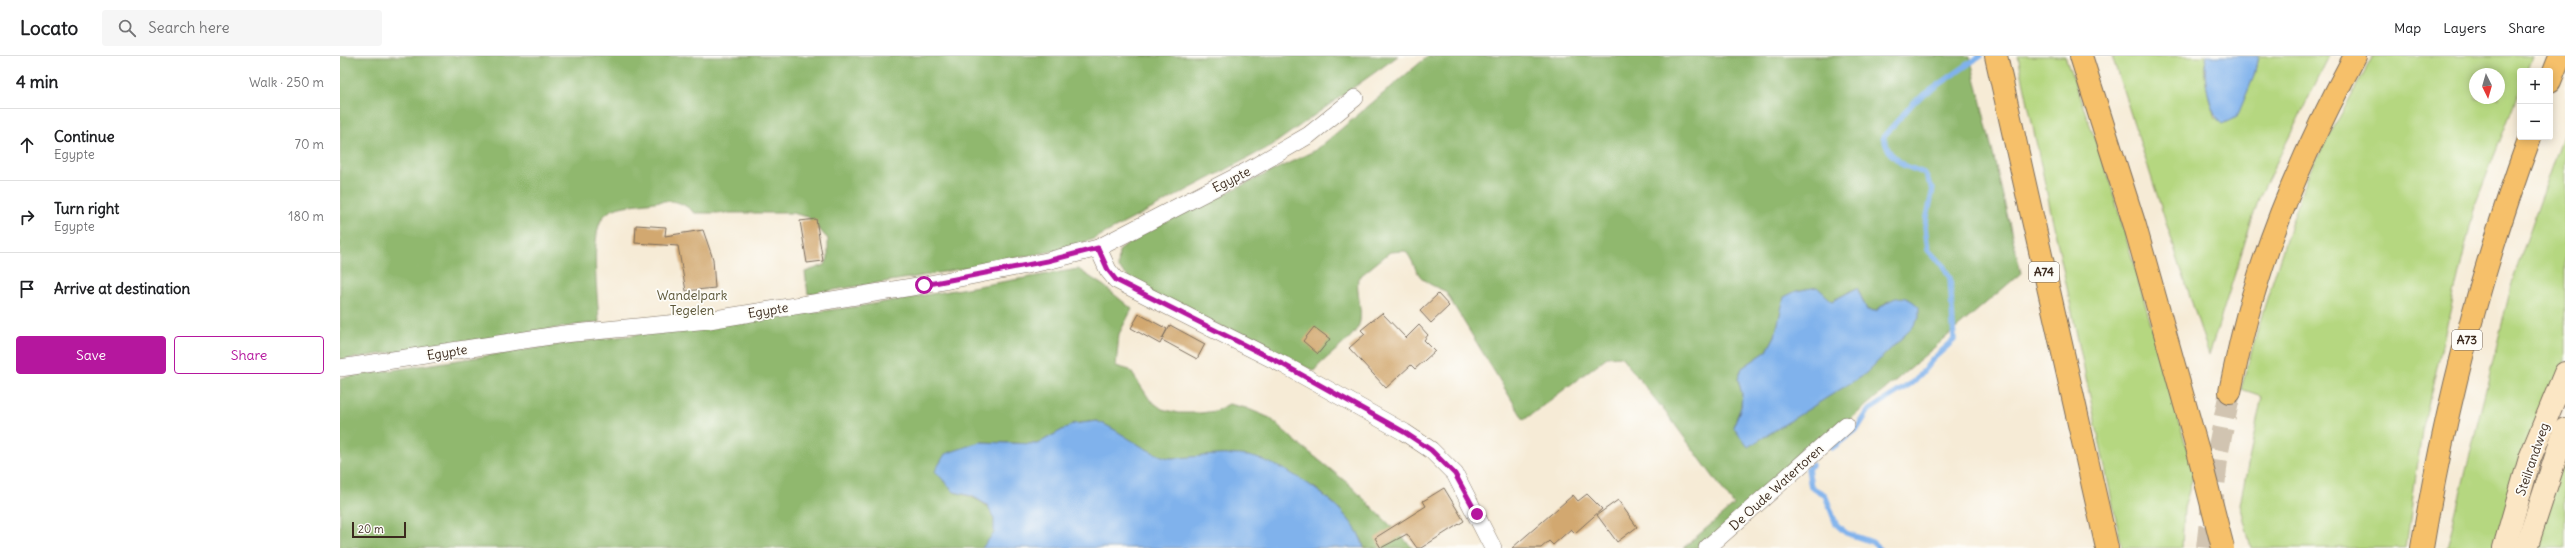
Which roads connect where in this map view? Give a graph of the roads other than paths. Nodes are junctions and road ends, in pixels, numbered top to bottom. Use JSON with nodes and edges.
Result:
{"nodes":[{"id":1,"x":2081,"y":56,"type":"edge"},
{"id":2,"x":2356,"y":56,"type":"edge"},
{"id":3,"x":2560,"y":56,"type":"edge"},
{"id":4,"x":1998,"y":62,"type":"edge"},
{"id":5,"x":2553,"y":74,"type":"edge"},
{"id":6,"x":1355,"y":98,"type":"dead end"},
{"id":7,"x":2529,"y":140,"type":"edge"},
{"id":8,"x":1098,"y":248,"type":"junction"},
{"id":9,"x":340,"y":368,"type":"edge"},
{"id":10,"x":2565,"y":373,"type":"edge"},
{"id":11,"x":2230,"y":392,"type":"tunnel mouth"},
{"id":12,"x":1846,"y":425,"type":"dead end"},
{"id":13,"x":2565,"y":429,"type":"edge"},
{"id":14,"x":1493,"y":548,"type":"edge"},
{"id":15,"x":1707,"y":548,"type":"edge"},
{"id":16,"x":2107,"y":548,"type":"edge"},
{"id":17,"x":2223,"y":548,"type":"edge"},
{"id":18,"x":2422,"y":548,"type":"edge"},
{"id":19,"x":2504,"y":548,"type":"edge"},
{"id":20,"x":2526,"y":548,"type":"edge"}],
"edges":[{"from":1,"to":17,"type":"highway","bridge":true},
{"from":2,"to":11,"type":"highway"},
{"from":3,"to":5,"type":"highway"},
{"from":4,"to":16,"type":"highway","number":"A74"},
{"from":6,"to":8,"type":"street","name":"Egypte"},
{"from":7,"to":18,"type":"highway","number":"A73"},
{"from":8,"to":9,"type":"street","name":"Egypte"},
{"from":8,"to":14,"type":"street"},
{"from":10,"to":19,"type":"main road","name":"Steilrandweg"},
{"from":12,"to":15,"type":"street","name":"De Oude Watertoren"},
{"from":13,"to":20,"type":"main road","name":"Steilrandweg"}]}
